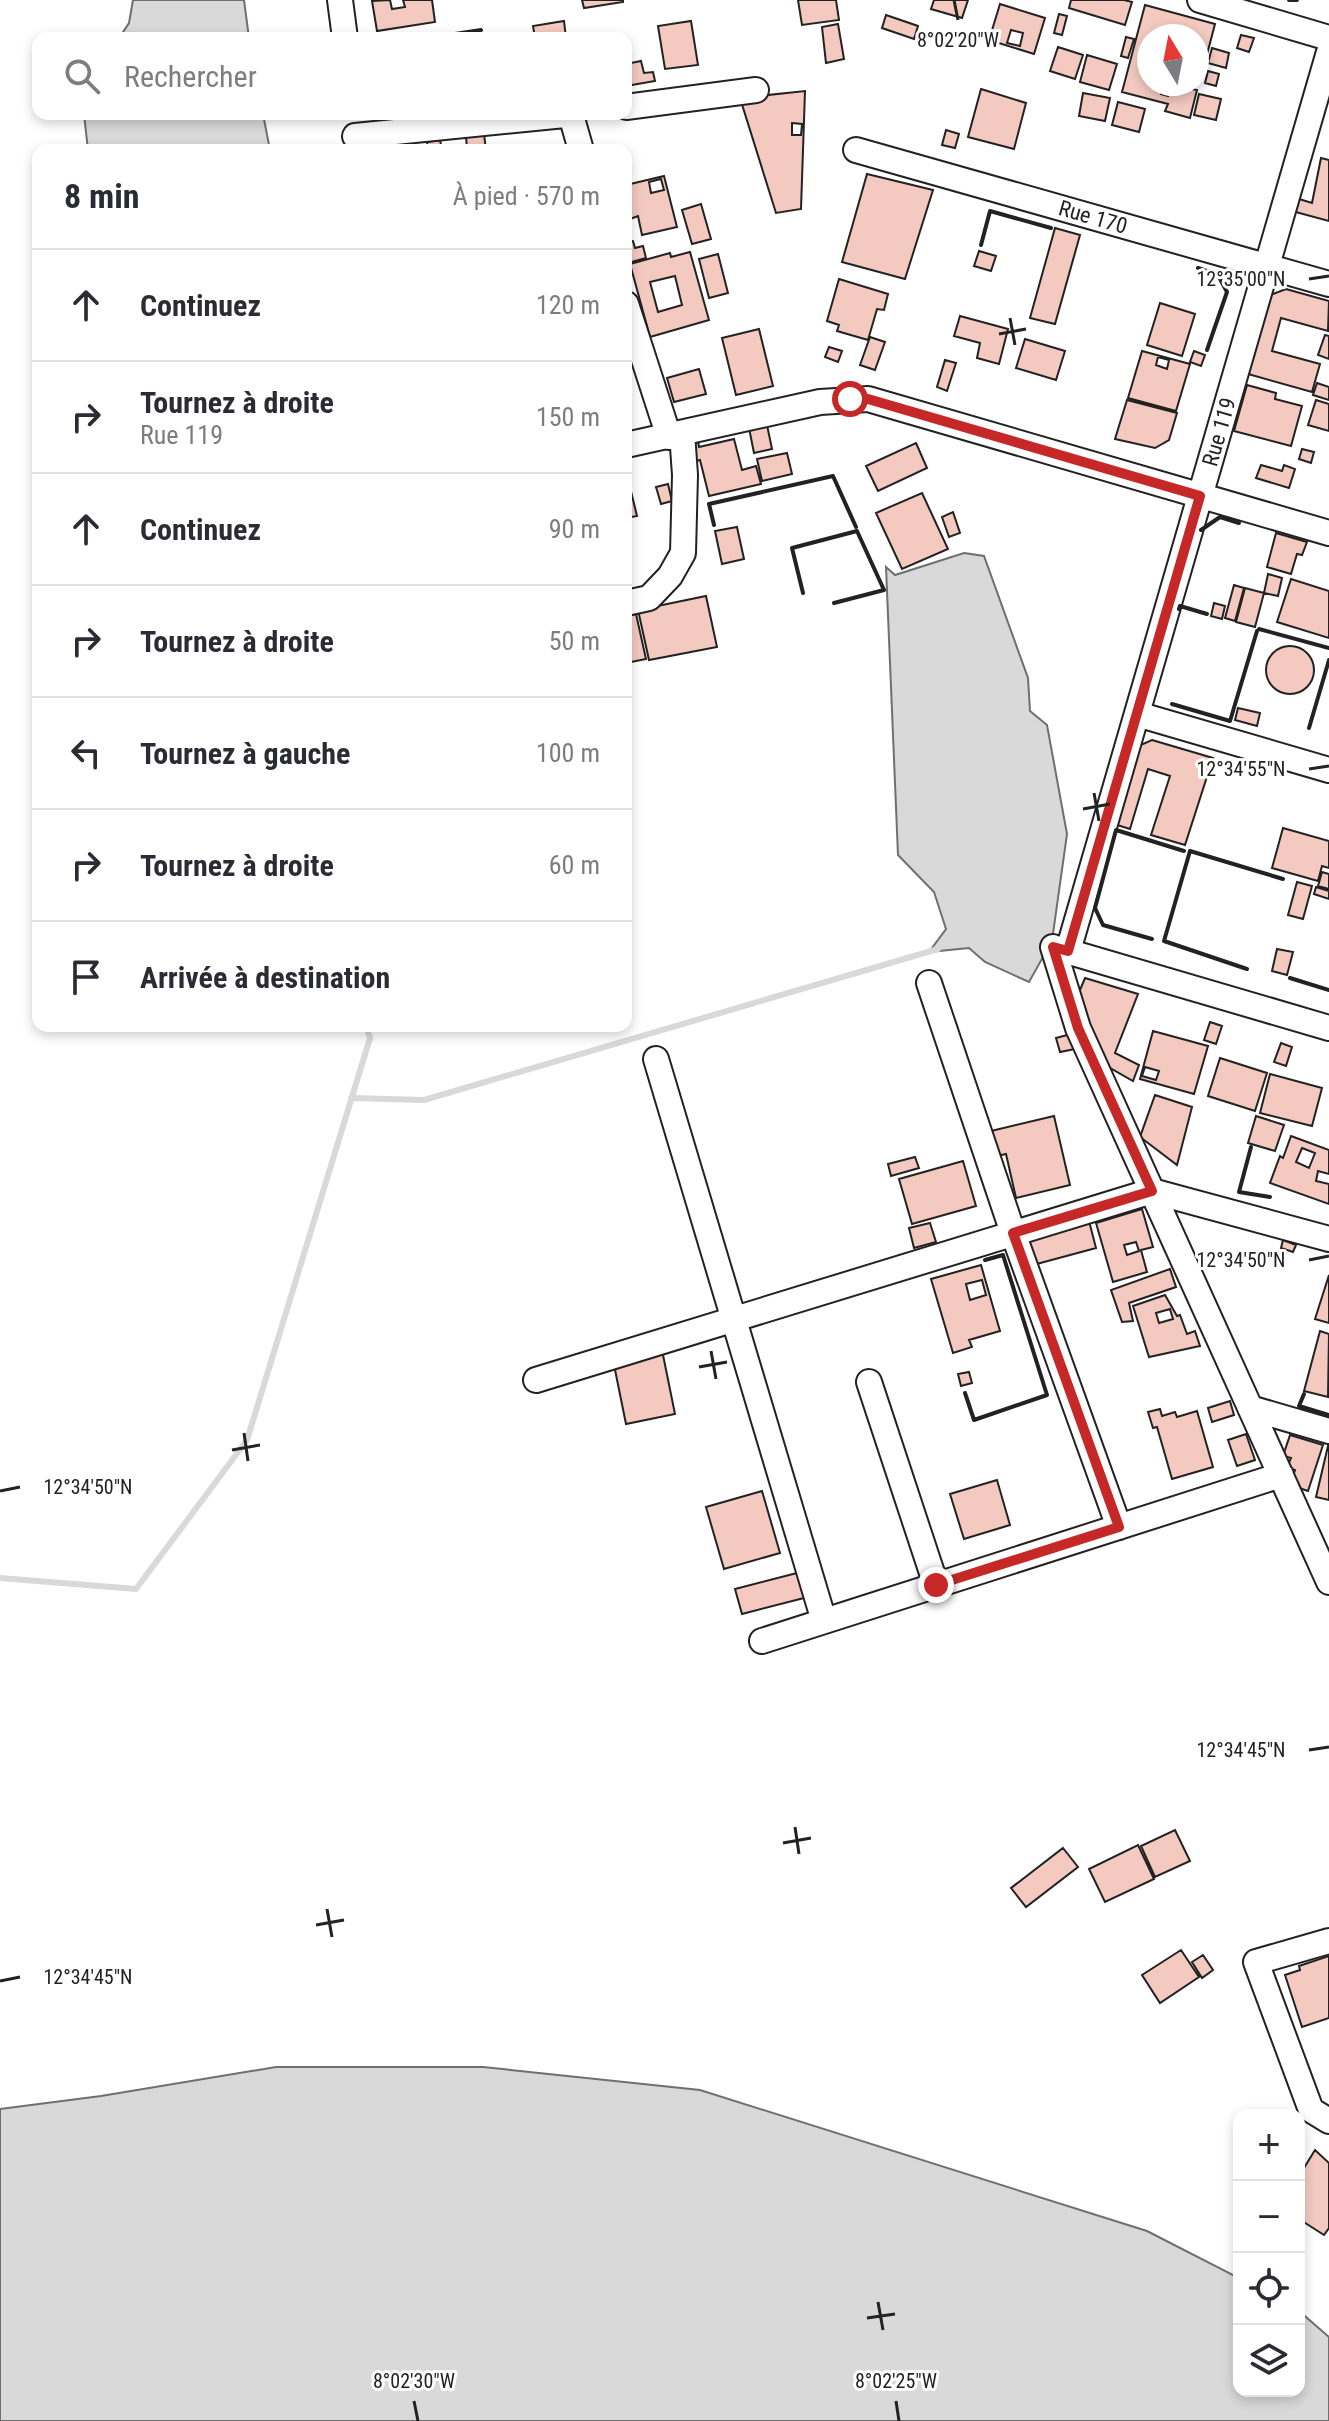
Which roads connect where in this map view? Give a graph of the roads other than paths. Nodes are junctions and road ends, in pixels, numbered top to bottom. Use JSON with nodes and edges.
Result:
{"nodes":[{"id":1,"x":340,"y":0,"type":"edge"},
{"id":2,"x":1200,"y":0,"type":"edge"},
{"id":3,"x":344,"y":32,"type":"edge"},
{"id":4,"x":1329,"y":38,"type":"edge"},
{"id":5,"x":1329,"y":52,"type":"edge"},
{"id":6,"x":756,"y":90,"type":"dead end"},
{"id":7,"x":632,"y":106,"type":"edge"},
{"id":8,"x":504,"y":120,"type":"edge"},
{"id":9,"x":574,"y":120,"type":"edge"},
{"id":10,"x":355,"y":133,"type":"edge"},
{"id":11,"x":580,"y":144,"type":"edge"},
{"id":12,"x":856,"y":150,"type":"dead end"},
{"id":13,"x":1267,"y":266,"type":"junction"},
{"id":14,"x":1329,"y":284,"type":"edge"},
{"id":15,"x":632,"y":320,"type":"edge"},
{"id":16,"x":675,"y":435,"type":"junction"},
{"id":17,"x":632,"y":444,"type":"edge"},
{"id":18,"x":1200,"y":496,"type":"junction"},
{"id":19,"x":1329,"y":533,"type":"edge"},
{"id":20,"x":632,"y":602,"type":"edge"},
{"id":21,"x":1137,"y":714,"type":"junction"},
{"id":22,"x":1329,"y":770,"type":"edge"},
{"id":23,"x":1061,"y":949,"type":"junction"},
{"id":24,"x":929,"y":983,"type":"dead end"},
{"id":25,"x":1329,"y":1028,"type":"edge"},
{"id":26,"x":656,"y":1059,"type":"dead end"},
{"id":27,"x":1152,"y":1191,"type":"junction"},
{"id":28,"x":1013,"y":1233,"type":"junction"},
{"id":29,"x":1329,"y":1239,"type":"edge"},
{"id":30,"x":734,"y":1319,"type":"junction"},
{"id":31,"x":536,"y":1380,"type":"dead end"},
{"id":32,"x":869,"y":1382,"type":"dead end"},
{"id":33,"x":1250,"y":1408,"type":"junction"},
{"id":34,"x":1329,"y":1431,"type":"edge"},
{"id":35,"x":1281,"y":1475,"type":"junction"},
{"id":36,"x":1119,"y":1527,"type":"junction"},
{"id":37,"x":1329,"y":1582,"type":"edge"},
{"id":38,"x":936,"y":1585,"type":"junction"},
{"id":39,"x":824,"y":1621,"type":"junction"},
{"id":40,"x":762,"y":1641,"type":"dead end"},
{"id":41,"x":1329,"y":1941,"type":"edge"},
{"id":42,"x":1329,"y":2121,"type":"edge"}],
"edges":[{"from":1,"to":3,"type":"street"},
{"from":2,"to":4,"type":"street"},
{"from":5,"to":13,"type":"street","name":"Rue 119"},
{"from":6,"to":7,"type":"street"},
{"from":8,"to":10,"type":"street"},
{"from":9,"to":11,"type":"street"},
{"from":12,"to":13,"type":"street","name":"Rue 170"},
{"from":13,"to":14,"type":"street","name":"Rue 170"},
{"from":13,"to":18,"type":"street","name":"Rue 119"},
{"from":15,"to":16,"type":"street"},
{"from":16,"to":17,"type":"street"},
{"from":16,"to":18,"type":"street"},
{"from":16,"to":20,"type":"street"},
{"from":18,"to":19,"type":"street"},
{"from":18,"to":21,"type":"street","name":"Rue 119"},
{"from":21,"to":22,"type":"street"},
{"from":21,"to":23,"type":"street","name":"Rue 119"},
{"from":23,"to":25,"type":"street"},
{"from":23,"to":27,"type":"street"},
{"from":24,"to":28,"type":"street"},
{"from":26,"to":30,"type":"street"},
{"from":27,"to":28,"type":"street"},
{"from":27,"to":29,"type":"street"},
{"from":27,"to":33,"type":"street"},
{"from":28,"to":30,"type":"street"},
{"from":28,"to":36,"type":"street"},
{"from":30,"to":31,"type":"street"},
{"from":30,"to":39,"type":"street"},
{"from":32,"to":38,"type":"street"},
{"from":33,"to":34,"type":"street"},
{"from":33,"to":35,"type":"street"},
{"from":35,"to":36,"type":"street"},
{"from":35,"to":37,"type":"street"},
{"from":36,"to":38,"type":"street"},
{"from":38,"to":39,"type":"street"},
{"from":39,"to":40,"type":"street"},
{"from":41,"to":42,"type":"street"}]}
